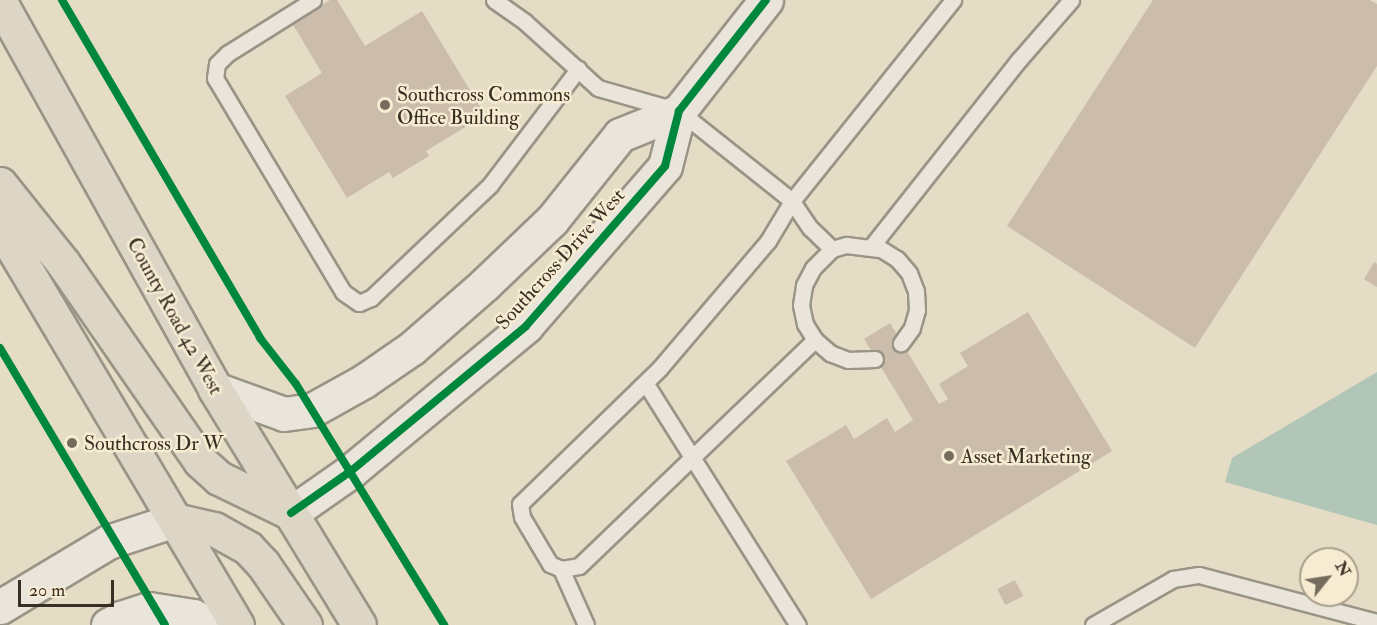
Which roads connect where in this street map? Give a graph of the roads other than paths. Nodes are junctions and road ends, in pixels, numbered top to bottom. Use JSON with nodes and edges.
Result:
{"nodes":[{"id":1,"x":313,"y":0,"type":"edge"},
{"id":2,"x":494,"y":0,"type":"edge"},
{"id":3,"x":766,"y":0,"type":"edge"},
{"id":4,"x":953,"y":0,"type":"edge"},
{"id":5,"x":1071,"y":0,"type":"edge"},
{"id":6,"x":0,"y":2,"type":"edge"},
{"id":7,"x":578,"y":69,"type":"junction"},
{"id":8,"x":679,"y":111,"type":"junction"},
{"id":9,"x":0,"y":183,"type":"edge"},
{"id":10,"x":792,"y":201,"type":"junction"},
{"id":11,"x":0,"y":226,"type":"edge"},
{"id":12,"x":871,"y":247,"type":"junction"},
{"id":13,"x":832,"y":249,"type":"junction"},
{"id":14,"x":815,"y":340,"type":"junction"},
{"id":15,"x":901,"y":343,"type":"dead end"},
{"id":16,"x":876,"y":358,"type":"dead end"},
{"id":17,"x":646,"y":384,"type":"junction"},
{"id":18,"x":215,"y":389,"type":"junction"},
{"id":19,"x":692,"y":459,"type":"junction"},
{"id":20,"x":291,"y":513,"type":"junction"},
{"id":21,"x":175,"y":520,"type":"junction"},
{"id":22,"x":561,"y":569,"type":"junction"},
{"id":23,"x":0,"y":607,"type":"edge"},
{"id":24,"x":1355,"y":622,"type":"edge"},
{"id":25,"x":1377,"y":622,"type":"edge"},
{"id":26,"x":108,"y":625,"type":"edge"},
{"id":27,"x":211,"y":625,"type":"edge"},
{"id":28,"x":237,"y":625,"type":"edge"},
{"id":29,"x":305,"y":625,"type":"edge"},
{"id":30,"x":359,"y":625,"type":"edge"},
{"id":31,"x":586,"y":625,"type":"edge"},
{"id":32,"x":798,"y":625,"type":"edge"},
{"id":33,"x":1093,"y":625,"type":"edge"}],
"edges":[{"from":1,"to":7,"type":"lane"},
{"from":2,"to":7,"type":"lane"},
{"from":3,"to":8,"type":"street","name":"Southcross Drive West"},
{"from":4,"to":10,"type":"lane"},
{"from":5,"to":12,"type":"lane"},
{"from":6,"to":18,"type":"highway","name":"County Road 42 West"},
{"from":7,"to":8,"type":"lane"},
{"from":8,"to":10,"type":"lane"},
{"from":8,"to":18,"type":"street","name":"Southcross Drive West"},
{"from":8,"to":20,"type":"street","name":"Southcross Drive West"},
{"from":9,"to":20,"type":"highway"},
{"from":10,"to":13,"type":"lane"},
{"from":10,"to":17,"type":"lane"},
{"from":11,"to":21,"type":"highway"},
{"from":12,"to":13,"type":"lane"},
{"from":12,"to":15,"type":"lane"},
{"from":13,"to":14,"type":"lane"},
{"from":14,"to":16,"type":"lane"},
{"from":14,"to":19,"type":"lane"},
{"from":17,"to":19,"type":"lane"},
{"from":17,"to":22,"type":"lane"},
{"from":18,"to":20,"type":"highway","name":"County Road 42 West"},
{"from":19,"to":22,"type":"lane"},
{"from":19,"to":32,"type":"lane"},
{"from":20,"to":30,"type":"highway","name":"County Road 42 West"},
{"from":21,"to":23,"type":"street"},
{"from":21,"to":28,"type":"highway"},
{"from":21,"to":29,"type":"highway"},
{"from":22,"to":31,"type":"lane"},
{"from":24,"to":25,"type":"lane"},
{"from":24,"to":33,"type":"lane"},
{"from":26,"to":27,"type":"street"}]}
